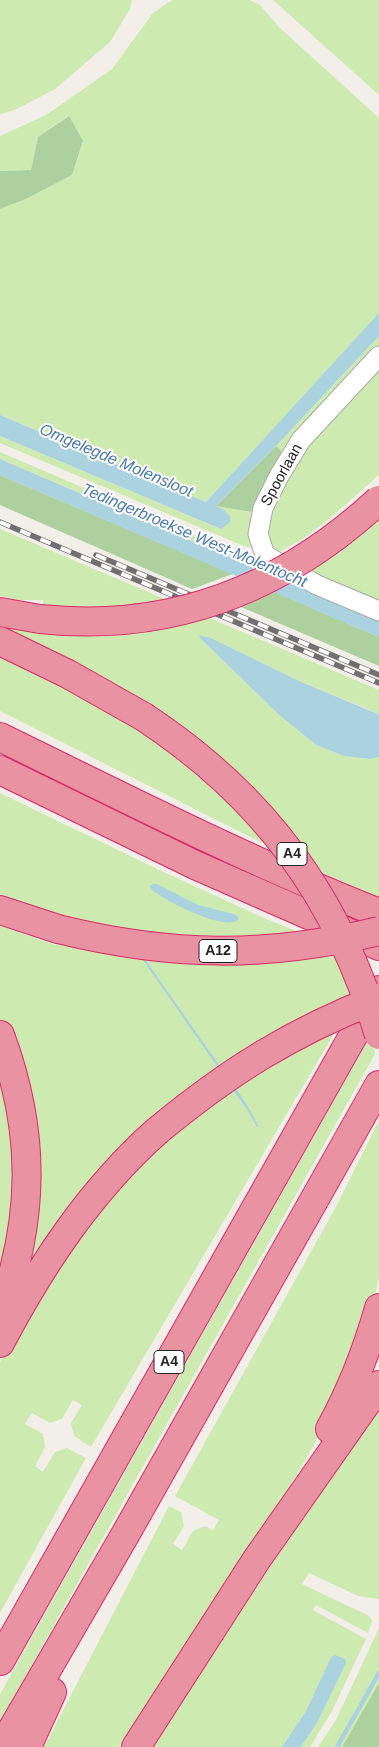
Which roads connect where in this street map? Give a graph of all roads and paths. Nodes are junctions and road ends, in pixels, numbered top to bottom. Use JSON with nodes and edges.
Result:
{"nodes":[{"id":1,"x":379,"y":356,"type":"edge"},
{"id":2,"x":379,"y":500,"type":"edge"},
{"id":3,"x":379,"y":611,"type":"edge"},
{"id":4,"x":0,"y":612,"type":"edge"},
{"id":5,"x":0,"y":641,"type":"edge"},
{"id":6,"x":0,"y":737,"type":"edge"},
{"id":7,"x":0,"y":770,"type":"edge"},
{"id":8,"x":0,"y":910,"type":"edge"},
{"id":9,"x":379,"y":913,"type":"edge"},
{"id":10,"x":379,"y":931,"type":"edge"},
{"id":11,"x":379,"y":946,"type":"edge"},
{"id":12,"x":379,"y":990,"type":"edge"},
{"id":13,"x":379,"y":998,"type":"edge"},
{"id":14,"x":0,"y":1035,"type":"edge"},
{"id":15,"x":379,"y":1035,"type":"edge"},
{"id":16,"x":379,"y":1085,"type":"edge"},
{"id":17,"x":379,"y":1308,"type":"edge"},
{"id":18,"x":0,"y":1315,"type":"edge"},
{"id":19,"x":0,"y":1343,"type":"edge"},
{"id":20,"x":379,"y":1384,"type":"edge"},
{"id":21,"x":125,"y":1535,"type":"junction"},
{"id":22,"x":257,"y":1559,"type":"junction"},
{"id":23,"x":0,"y":1661,"type":"edge"},
{"id":24,"x":2,"y":1747,"type":"edge"},
{"id":25,"x":27,"y":1747,"type":"edge"},
{"id":26,"x":136,"y":1747,"type":"edge"}],
"edges":[{"from":1,"to":3,"type":"street","name":"Spoorlaan"},
{"from":2,"to":4,"type":"highway","bridge":true},
{"from":5,"to":15,"type":"highway","number":"A4","bridge":true},
{"from":6,"to":9,"type":"highway"},
{"from":7,"to":11,"type":"highway"},
{"from":8,"to":10,"type":"highway","number":"A12","bridge":true},
{"from":12,"to":23,"type":"highway","number":"A4"},
{"from":13,"to":19,"type":"highway","bridge":true},
{"from":14,"to":18,"type":"highway"},
{"from":16,"to":21,"type":"highway"},
{"from":17,"to":22,"type":"highway"},
{"from":20,"to":22,"type":"highway"},
{"from":21,"to":24,"type":"highway"},
{"from":21,"to":25,"type":"highway"},
{"from":22,"to":26,"type":"highway"}]}
